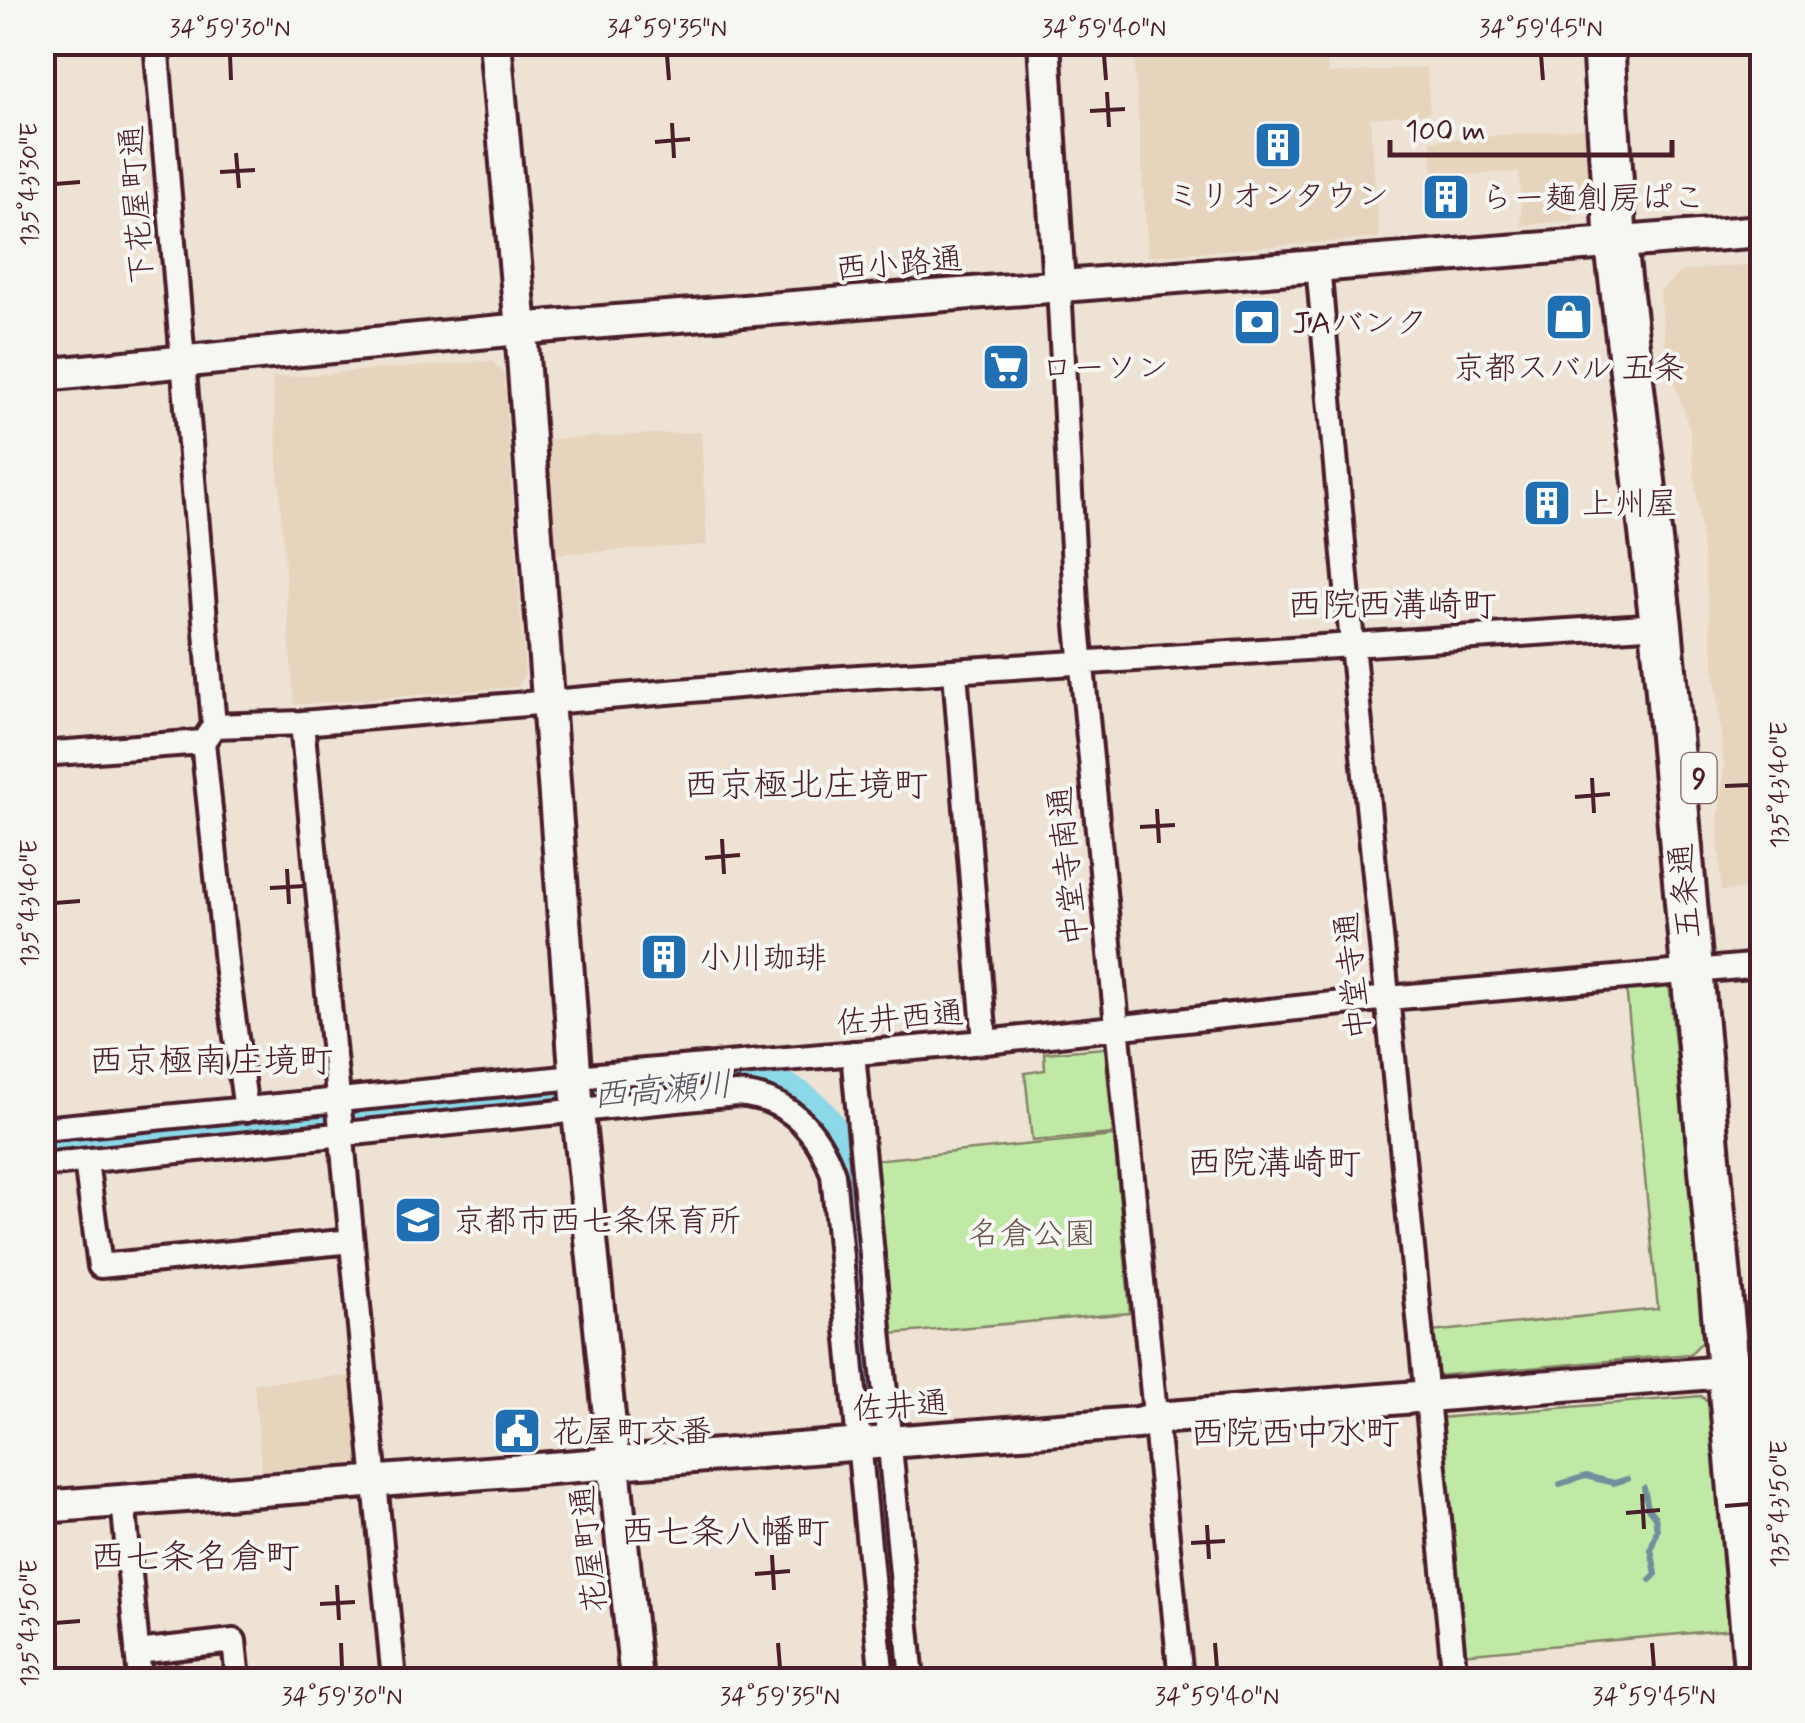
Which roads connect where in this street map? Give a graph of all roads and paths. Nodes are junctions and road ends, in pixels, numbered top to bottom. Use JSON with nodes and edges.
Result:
{"nodes":[{"id":1,"x":156,"y":42,"type":"edge"},
{"id":2,"x":495,"y":42,"type":"edge"},
{"id":3,"x":1044,"y":42,"type":"edge"},
{"id":4,"x":1603,"y":42,"type":"edge"},
{"id":5,"x":1626,"y":42,"type":"edge"},
{"id":6,"x":1762,"y":231,"type":"edge"},
{"id":7,"x":1628,"y":243,"type":"junction"},
{"id":8,"x":1318,"y":265,"type":"junction"},
{"id":9,"x":1059,"y":286,"type":"junction"},
{"id":10,"x":521,"y":329,"type":"junction"},
{"id":11,"x":181,"y":362,"type":"junction"},
{"id":12,"x":42,"y":376,"type":"edge"},
{"id":13,"x":1660,"y":625,"type":"junction"},
{"id":14,"x":1352,"y":644,"type":"junction"},
{"id":15,"x":1082,"y":665,"type":"junction"},
{"id":16,"x":955,"y":672,"type":"junction"},
{"id":17,"x":548,"y":702,"type":"junction"},
{"id":18,"x":302,"y":724,"type":"junction"},
{"id":19,"x":208,"y":734,"type":"junction"},
{"id":20,"x":42,"y":754,"type":"edge"},
{"id":21,"x":1762,"y":965,"type":"edge"},
{"id":22,"x":1701,"y":970,"type":"junction"},
{"id":23,"x":1388,"y":998,"type":"junction"},
{"id":24,"x":1118,"y":1027,"type":"junction"},
{"id":25,"x":985,"y":1042,"type":"junction"},
{"id":26,"x":852,"y":1053,"type":"junction"},
{"id":27,"x":577,"y":1095,"type":"junction"},
{"id":28,"x":341,"y":1102,"type":"junction"},
{"id":29,"x":246,"y":1110,"type":"junction"},
{"id":30,"x":42,"y":1130,"type":"edge"},
{"id":31,"x":343,"y":1134,"type":"junction"},
{"id":32,"x":86,"y":1161,"type":"junction"},
{"id":33,"x":42,"y":1165,"type":"edge"},
{"id":34,"x":352,"y":1241,"type":"junction"},
{"id":35,"x":1747,"y":1371,"type":"edge"},
{"id":36,"x":1428,"y":1399,"type":"junction"},
{"id":37,"x":1157,"y":1418,"type":"junction"},
{"id":38,"x":873,"y":1442,"type":"junction"},
{"id":39,"x":614,"y":1462,"type":"junction"},
{"id":40,"x":375,"y":1480,"type":"junction"},
{"id":41,"x":123,"y":1500,"type":"junction"},
{"id":42,"x":42,"y":1507,"type":"edge"},
{"id":43,"x":1762,"y":1514,"type":"edge"},
{"id":44,"x":138,"y":1652,"type":"junction"},
{"id":45,"x":140,"y":1680,"type":"edge"},
{"id":46,"x":238,"y":1680,"type":"edge"},
{"id":47,"x":394,"y":1680,"type":"edge"},
{"id":48,"x":636,"y":1680,"type":"edge"},
{"id":49,"x":882,"y":1680,"type":"edge"},
{"id":50,"x":912,"y":1680,"type":"edge"},
{"id":51,"x":1181,"y":1680,"type":"edge"},
{"id":52,"x":1455,"y":1680,"type":"edge"},
{"id":53,"x":1756,"y":1680,"type":"edge"}],
"edges":[{"from":1,"to":11,"type":"street","name":"下花屋町通"},
{"from":2,"to":10,"type":"street","name":"花屋町通"},
{"from":3,"to":9,"type":"street","name":"中堂寺南通"},
{"from":4,"to":7,"type":"highway","name":"五条通","number":"9"},
{"from":5,"to":7,"type":"highway","name":"五条通","number":"9"},
{"from":6,"to":7,"type":"street","name":"西小路通"},
{"from":7,"to":8,"type":"street","name":"西小路通"},
{"from":7,"to":13,"type":"highway","name":"五条通","number":"9"},
{"from":7,"to":22,"type":"highway","name":"五条通","number":"9"},
{"from":8,"to":9,"type":"street","name":"西小路通"},
{"from":8,"to":14,"type":"street","name":"中堂寺通"},
{"from":9,"to":10,"type":"street","name":"西小路通"},
{"from":9,"to":15,"type":"street","name":"中堂寺南通"},
{"from":10,"to":11,"type":"street","name":"西小路通"},
{"from":10,"to":17,"type":"street","name":"花屋町通"},
{"from":11,"to":12,"type":"street","name":"西小路通"},
{"from":11,"to":19,"type":"street","name":"下花屋町通"},
{"from":13,"to":14,"type":"street"},
{"from":13,"to":22,"type":"highway","name":"五条通","number":"9"},
{"from":14,"to":15,"type":"street"},
{"from":14,"to":23,"type":"street","name":"中堂寺通"},
{"from":15,"to":16,"type":"street"},
{"from":15,"to":24,"type":"street","name":"中堂寺南通"},
{"from":16,"to":17,"type":"street"},
{"from":16,"to":25,"type":"street"},
{"from":17,"to":18,"type":"street"},
{"from":17,"to":27,"type":"street","name":"花屋町通"},
{"from":18,"to":19,"type":"street"},
{"from":18,"to":28,"type":"street"},
{"from":19,"to":20,"type":"street"},
{"from":19,"to":29,"type":"street","name":"下花屋町通"},
{"from":21,"to":22,"type":"street","name":"佐井西通"},
{"from":22,"to":23,"type":"street","name":"佐井西通"},
{"from":22,"to":35,"type":"highway","name":"五条通","number":"9"},
{"from":23,"to":24,"type":"street","name":"佐井西通"},
{"from":23,"to":36,"type":"street","name":"中堂寺通"},
{"from":24,"to":25,"type":"street","name":"佐井西通"},
{"from":24,"to":37,"type":"street","name":"中堂寺南通"},
{"from":25,"to":26,"type":"street","name":"佐井西通"},
{"from":26,"to":27,"type":"street","name":"佐井西通"},
{"from":26,"to":38,"type":"street"},
{"from":27,"to":28,"type":"street","name":"佐井西通"},
{"from":27,"to":31,"type":"street"},
{"from":27,"to":38,"type":"street"},
{"from":27,"to":39,"type":"street","name":"花屋町通"},
{"from":28,"to":29,"type":"street","name":"佐井西通"},
{"from":28,"to":31,"type":"street"},
{"from":29,"to":30,"type":"street","name":"佐井西通"},
{"from":31,"to":32,"type":"street"},
{"from":31,"to":34,"type":"street"},
{"from":32,"to":33,"type":"street"},
{"from":32,"to":34,"type":"street"},
{"from":34,"to":40,"type":"street"},
{"from":35,"to":36,"type":"street","name":"佐井通"},
{"from":35,"to":43,"type":"highway","name":"五条通","number":"9"},
{"from":35,"to":53,"type":"highway","name":"五条通","number":"9"},
{"from":36,"to":37,"type":"street","name":"佐井通"},
{"from":36,"to":52,"type":"street","name":"中堂寺通"},
{"from":37,"to":38,"type":"street","name":"佐井通"},
{"from":37,"to":51,"type":"street","name":"中堂寺南通"},
{"from":38,"to":39,"type":"street","name":"佐井通"},
{"from":38,"to":49,"type":"street"},
{"from":38,"to":50,"type":"street"},
{"from":39,"to":40,"type":"street","name":"佐井通"},
{"from":39,"to":48,"type":"street","name":"花屋町通"},
{"from":40,"to":41,"type":"street","name":"佐井通"},
{"from":40,"to":47,"type":"street"},
{"from":41,"to":42,"type":"street","name":"佐井通"},
{"from":41,"to":44,"type":"street"},
{"from":44,"to":45,"type":"street"},
{"from":44,"to":46,"type":"street"}]}
